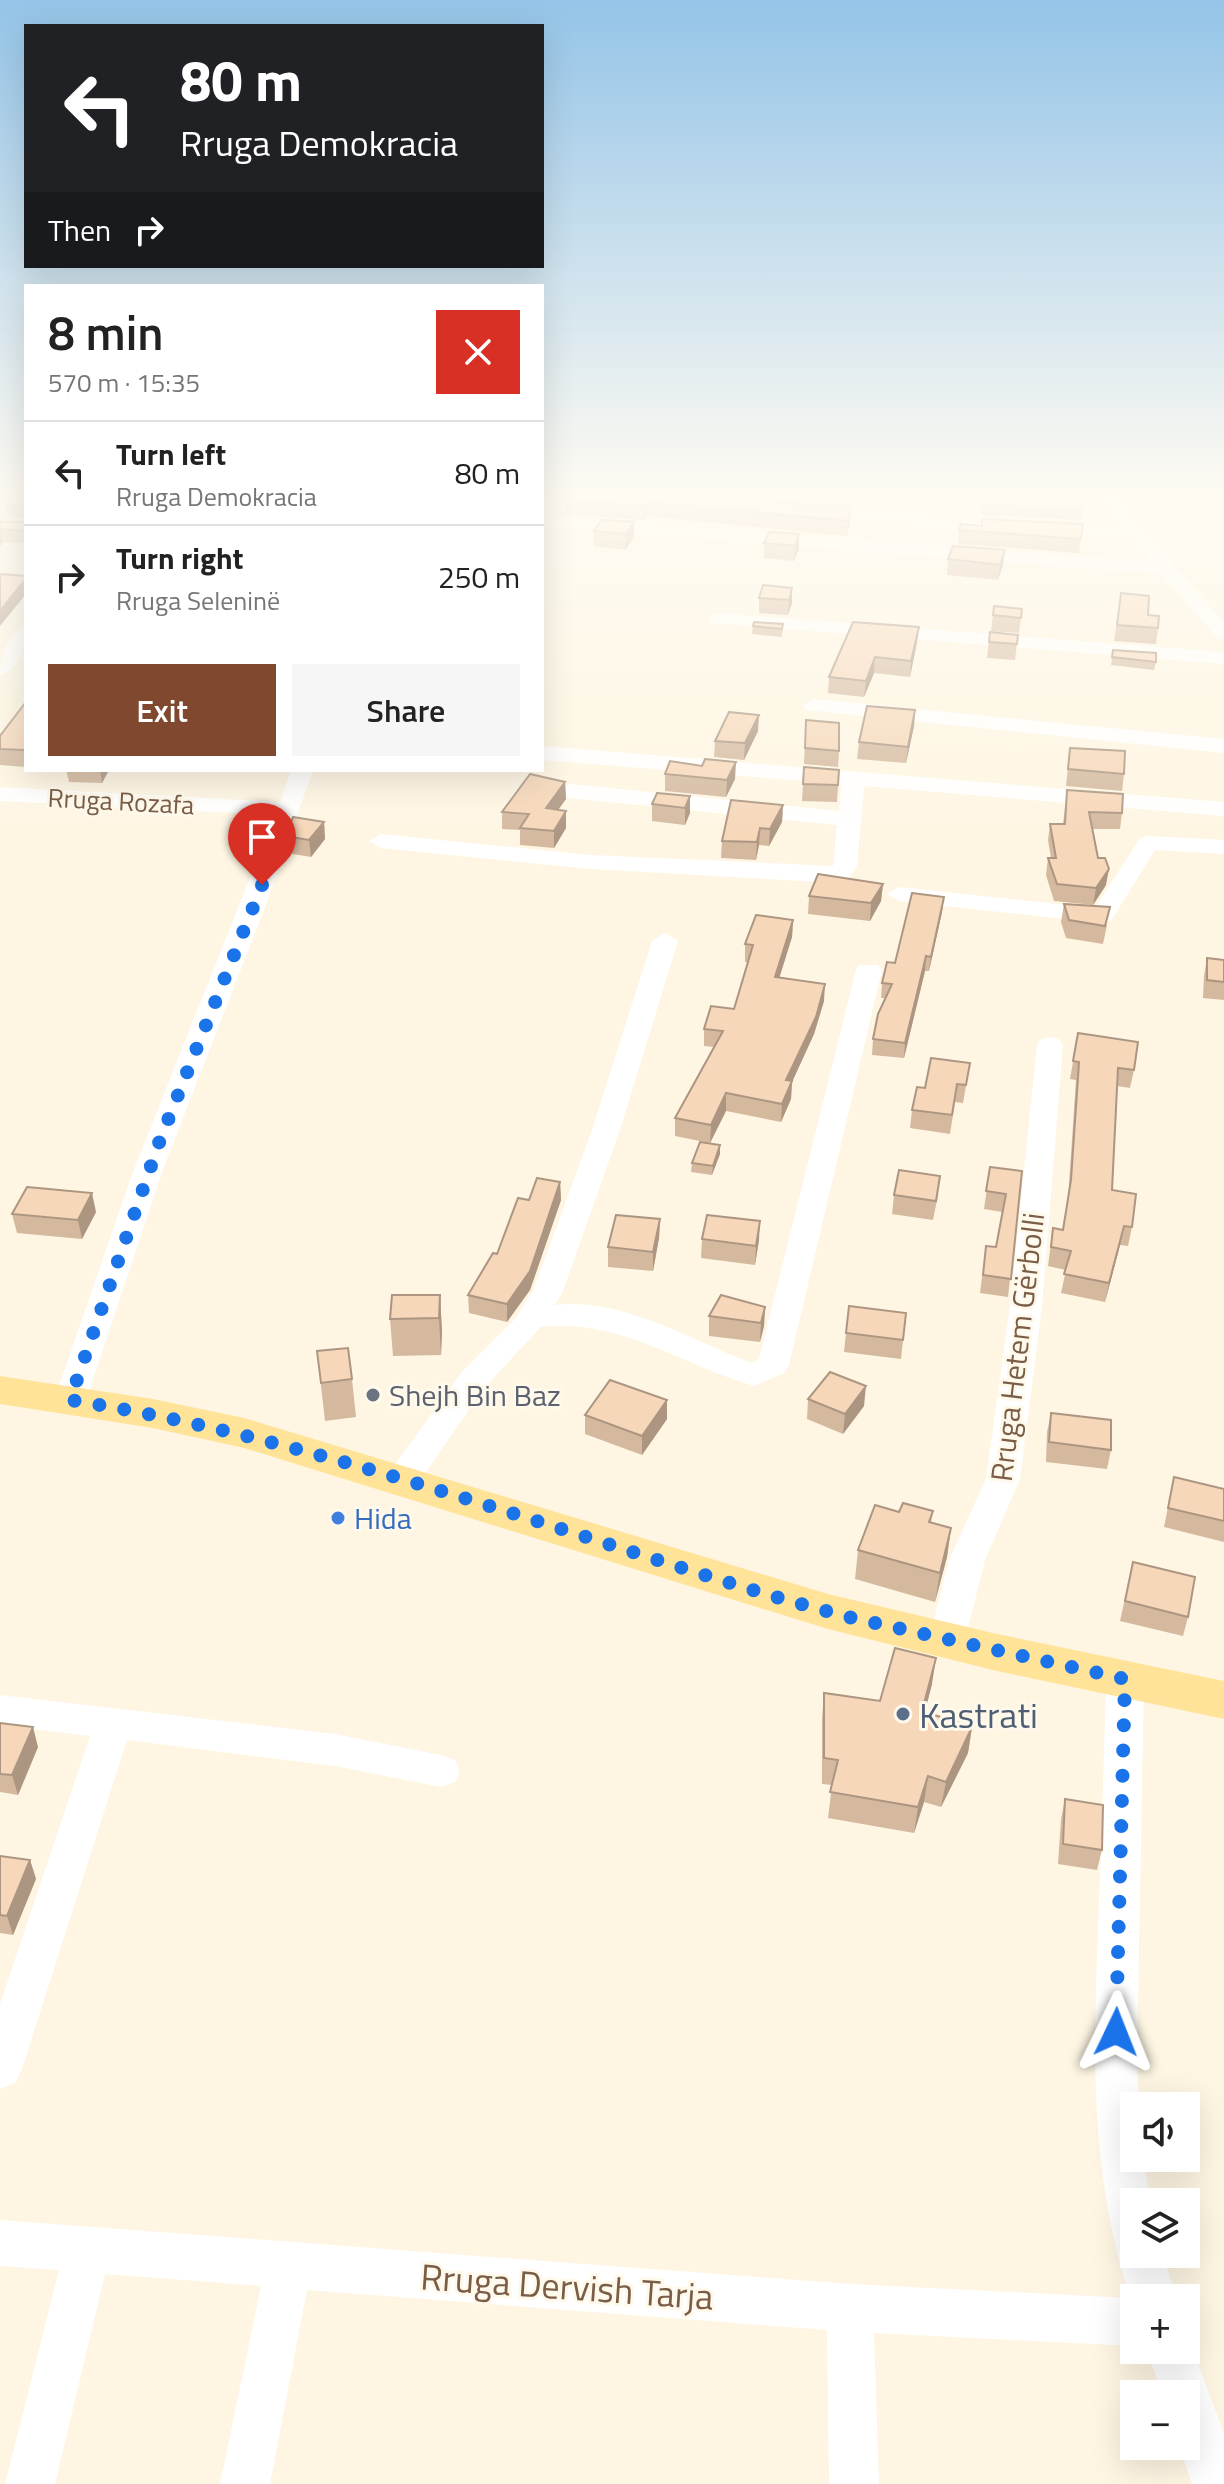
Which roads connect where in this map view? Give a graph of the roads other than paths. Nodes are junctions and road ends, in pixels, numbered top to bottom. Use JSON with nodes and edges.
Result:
{"nodes":[{"id":1,"x":1204,"y":610,"type":"edge"},
{"id":2,"x":718,"y":619,"type":"dead end"},
{"id":3,"x":1224,"y":634,"type":"edge"},
{"id":4,"x":24,"y":637,"type":"edge"},
{"id":5,"x":1224,"y":658,"type":"edge"},
{"id":6,"x":0,"y":669,"type":"edge"},
{"id":7,"x":814,"y":705,"type":"dead end"},
{"id":8,"x":1224,"y":746,"type":"edge"},
{"id":9,"x":544,"y":753,"type":"edge"},
{"id":10,"x":40,"y":772,"type":"edge"},
{"id":11,"x":301,"y":772,"type":"edge"},
{"id":12,"x":853,"y":781,"type":"junction"},
{"id":13,"x":569,"y":791,"type":"dead end"},
{"id":14,"x":0,"y":794,"type":"edge"},
{"id":15,"x":24,"y":796,"type":"junction"},
{"id":16,"x":290,"y":809,"type":"junction"},
{"id":17,"x":1224,"y":809,"type":"edge"},
{"id":18,"x":849,"y":819,"type":"junction"},
{"id":19,"x":381,"y":841,"type":"dead end"},
{"id":20,"x":1224,"y":847,"type":"edge"},
{"id":21,"x":899,"y":894,"type":"dead end"},
{"id":22,"x":665,"y":941,"type":"dead end"},
{"id":23,"x":869,"y":970,"type":"dead end"},
{"id":24,"x":1050,"y":1045,"type":"dead end"},
{"id":25,"x":532,"y":1318,"type":"junction"},
{"id":26,"x":0,"y":1390,"type":"edge"},
{"id":27,"x":70,"y":1400,"type":"junction"},
{"id":28,"x":403,"y":1479,"type":"junction"},
{"id":29,"x":947,"y":1640,"type":"junction"},
{"id":30,"x":1125,"y":1679,"type":"junction"},
{"id":31,"x":1224,"y":1700,"type":"edge"},
{"id":32,"x":0,"y":1710,"type":"edge"},
{"id":33,"x":113,"y":1724,"type":"junction"},
{"id":34,"x":441,"y":1771,"type":"dead end"},
{"id":35,"x":0,"y":2069,"type":"edge"},
{"id":36,"x":1126,"y":2188,"type":"edge"},
{"id":37,"x":0,"y":2243,"type":"edge"},
{"id":38,"x":88,"y":2249,"type":"junction"},
{"id":39,"x":289,"y":2264,"type":"junction"},
{"id":40,"x":850,"y":2308,"type":"junction"},
{"id":41,"x":1120,"y":2321,"type":"edge"},
{"id":42,"x":1176,"y":2364,"type":"edge"},
{"id":43,"x":30,"y":2484,"type":"edge"},
{"id":44,"x":245,"y":2484,"type":"edge"},
{"id":45,"x":854,"y":2484,"type":"edge"},
{"id":46,"x":1217,"y":2484,"type":"edge"}],
"edges":[{"from":1,"to":3,"type":"street"},
{"from":2,"to":5,"type":"street"},
{"from":4,"to":6,"type":"street"},
{"from":7,"to":8,"type":"street"},
{"from":9,"to":12,"type":"street"},
{"from":10,"to":15,"type":"street"},
{"from":11,"to":16,"type":"street"},
{"from":12,"to":17,"type":"street"},
{"from":12,"to":18,"type":"street"},
{"from":13,"to":18,"type":"street"},
{"from":14,"to":15,"type":"street","name":"Rruga Rozafa"},
{"from":15,"to":16,"type":"street","name":"Rruga Rozafa"},
{"from":16,"to":27,"type":"street"},
{"from":18,"to":19,"type":"street"},
{"from":20,"to":21,"type":"street"},
{"from":22,"to":25,"type":"street"},
{"from":23,"to":25,"type":"street"},
{"from":24,"to":29,"type":"street","name":"Rruga Hetem Gërbolli"},
{"from":25,"to":28,"type":"street"},
{"from":26,"to":27,"type":"main road"},
{"from":27,"to":28,"type":"main road"},
{"from":28,"to":29,"type":"main road"},
{"from":29,"to":30,"type":"main road"},
{"from":30,"to":31,"type":"main road"},
{"from":30,"to":36,"type":"street"},
{"from":32,"to":33,"type":"street"},
{"from":33,"to":34,"type":"street"},
{"from":33,"to":35,"type":"street"},
{"from":37,"to":38,"type":"street","name":"Rruga Dervish Tarja"},
{"from":38,"to":39,"type":"street","name":"Rruga Dervish Tarja"},
{"from":38,"to":43,"type":"street"},
{"from":39,"to":40,"type":"street","name":"Rruga Dervish Tarja"},
{"from":39,"to":44,"type":"street"},
{"from":40,"to":41,"type":"street","name":"Rruga Dervish Tarja"},
{"from":40,"to":45,"type":"street"},
{"from":42,"to":46,"type":"street"}]}
